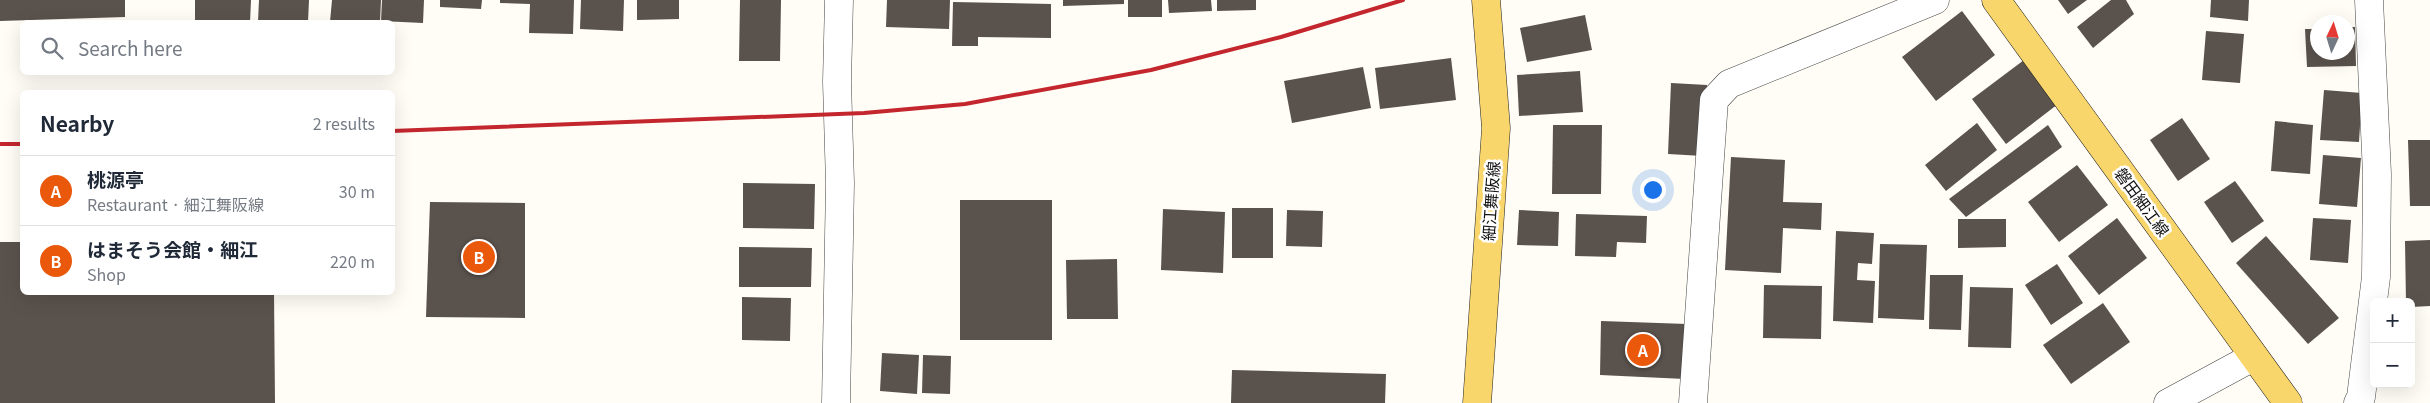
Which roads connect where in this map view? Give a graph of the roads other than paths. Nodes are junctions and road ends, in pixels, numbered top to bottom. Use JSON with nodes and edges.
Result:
{"nodes":[{"id":1,"x":839,"y":0,"type":"edge"},
{"id":2,"x":1486,"y":0,"type":"edge"},
{"id":3,"x":1935,"y":0,"type":"edge"},
{"id":4,"x":1996,"y":0,"type":"edge"},
{"id":5,"x":2369,"y":0,"type":"edge"},
{"id":6,"x":2254,"y":357,"type":"junction"},
{"id":7,"x":836,"y":403,"type":"edge"},
{"id":8,"x":1477,"y":403,"type":"edge"},
{"id":9,"x":1693,"y":403,"type":"edge"},
{"id":10,"x":2168,"y":403,"type":"edge"},
{"id":11,"x":2288,"y":403,"type":"edge"},
{"id":12,"x":2358,"y":403,"type":"edge"}],
"edges":[{"from":1,"to":7,"type":"street"},
{"from":2,"to":8,"type":"main road","name":"細江舞阪線"},
{"from":3,"to":9,"type":"street"},
{"from":4,"to":6,"type":"main road","name":"磐田細江線"},
{"from":5,"to":12,"type":"street"},
{"from":6,"to":10,"type":"street"},
{"from":6,"to":11,"type":"main road","name":"磐田細江線"}]}
